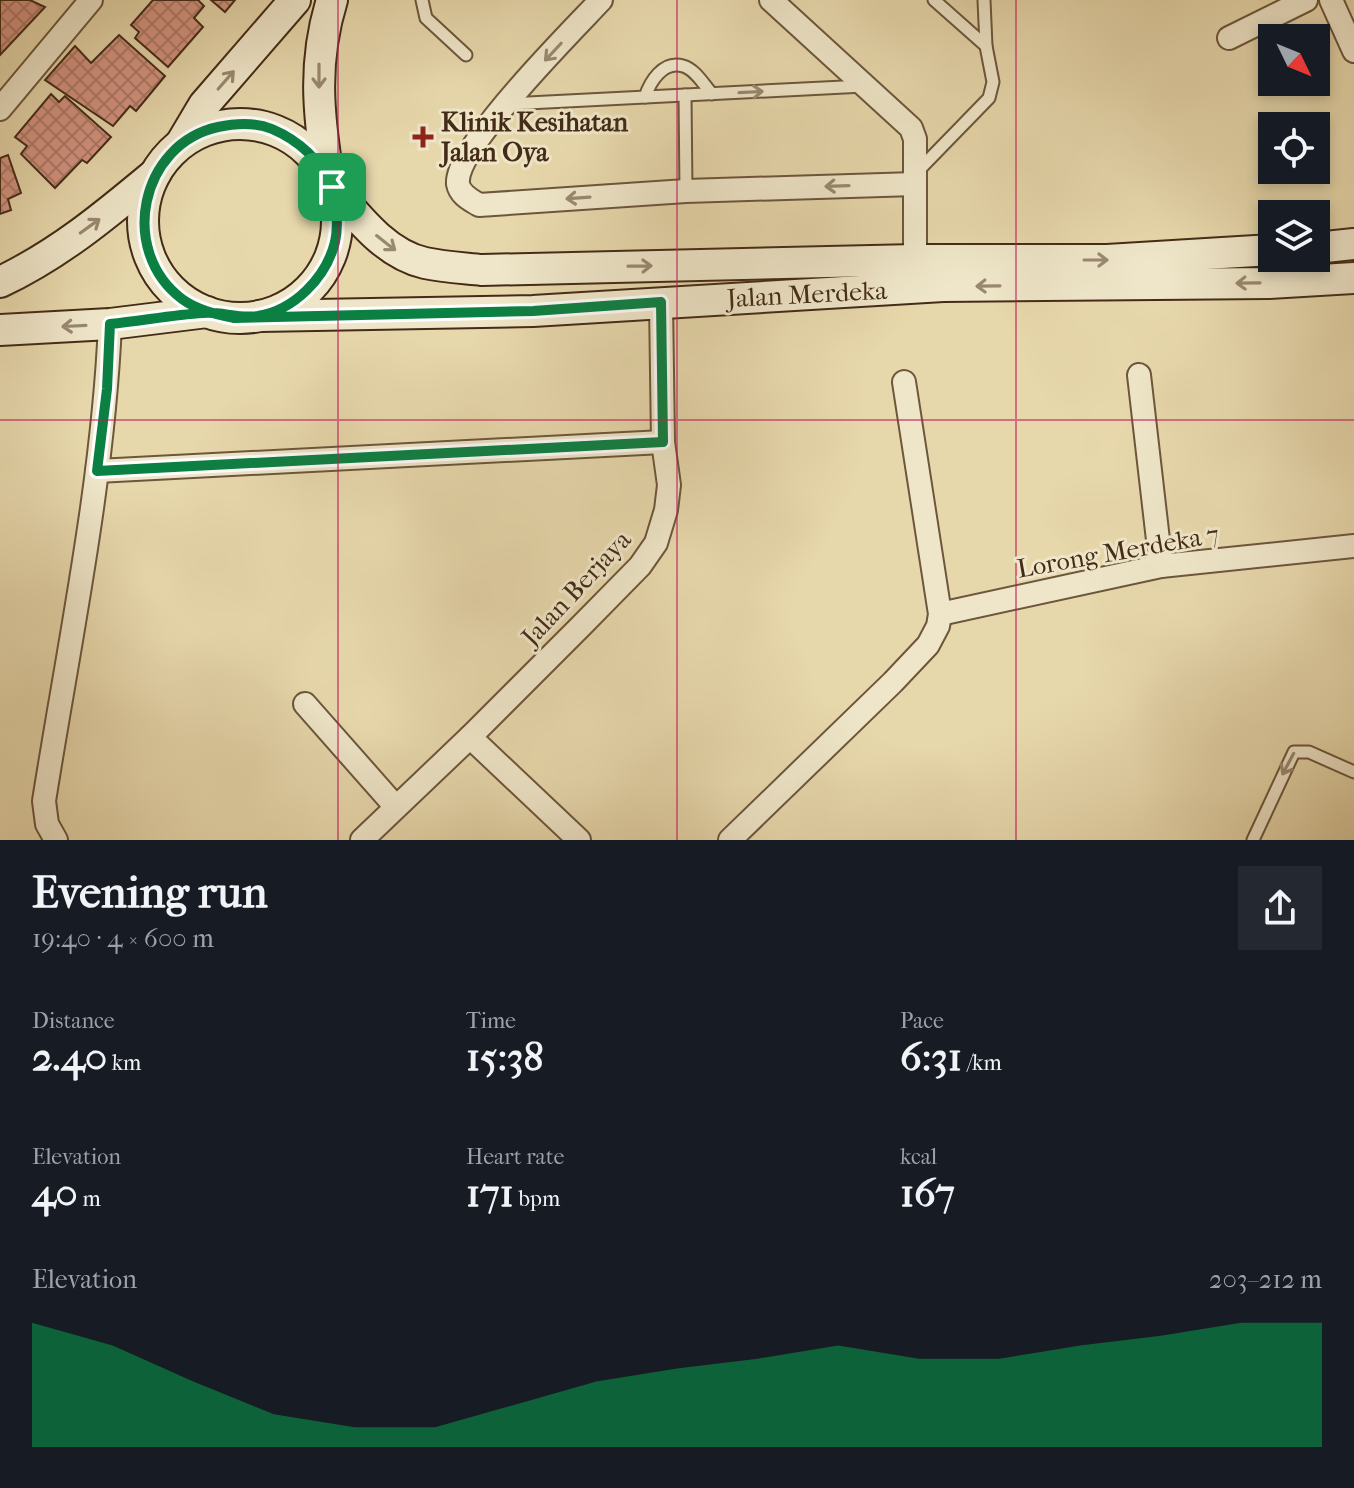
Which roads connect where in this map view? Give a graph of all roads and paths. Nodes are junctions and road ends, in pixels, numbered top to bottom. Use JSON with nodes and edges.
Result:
{"nodes":[{"id":1,"x":91,"y":0,"type":"edge"},
{"id":2,"x":295,"y":0,"type":"edge"},
{"id":3,"x":332,"y":0,"type":"edge"},
{"id":4,"x":422,"y":0,"type":"edge"},
{"id":5,"x":601,"y":0,"type":"edge"},
{"id":6,"x":771,"y":0,"type":"edge"},
{"id":7,"x":934,"y":0,"type":"edge"},
{"id":8,"x":984,"y":0,"type":"edge"},
{"id":9,"x":1306,"y":0,"type":"edge"},
{"id":10,"x":1331,"y":0,"type":"edge"},
{"id":11,"x":1229,"y":38,"type":"dead end"},
{"id":12,"x":986,"y":46,"type":"junction"},
{"id":13,"x":1354,"y":51,"type":"edge"},
{"id":14,"x":466,"y":55,"type":"dead end"},
{"id":15,"x":867,"y":86,"type":"junction"},
{"id":16,"x":712,"y":94,"type":"junction"},
{"id":17,"x":685,"y":95,"type":"junction"},
{"id":18,"x":645,"y":97,"type":"junction"},
{"id":19,"x":505,"y":104,"type":"junction"},
{"id":20,"x":0,"y":109,"type":"edge"},
{"id":21,"x":181,"y":143,"type":"junction"},
{"id":22,"x":155,"y":174,"type":"junction"},
{"id":23,"x":915,"y":179,"type":"junction"},
{"id":24,"x":330,"y":182,"type":"junction"},
{"id":25,"x":686,"y":191,"type":"junction"},
{"id":26,"x":1354,"y":244,"type":"edge"},
{"id":27,"x":1330,"y":247,"type":"edge"},
{"id":28,"x":1258,"y":251,"type":"edge"},
{"id":29,"x":915,"y":260,"type":"junction"},
{"id":30,"x":1354,"y":278,"type":"edge"},
{"id":31,"x":0,"y":282,"type":"edge"},
{"id":32,"x":661,"y":302,"type":"junction"},
{"id":33,"x":207,"y":312,"type":"junction"},
{"id":34,"x":260,"y":316,"type":"junction"},
{"id":35,"x":110,"y":324,"type":"junction"},
{"id":36,"x":0,"y":330,"type":"edge"},
{"id":37,"x":1139,"y":375,"type":"dead end"},
{"id":38,"x":904,"y":382,"type":"dead end"},
{"id":39,"x":663,"y":442,"type":"junction"},
{"id":40,"x":97,"y":471,"type":"junction"},
{"id":41,"x":1354,"y":546,"type":"edge"},
{"id":42,"x":1161,"y":566,"type":"junction"},
{"id":43,"x":940,"y":614,"type":"junction"},
{"id":44,"x":305,"y":704,"type":"dead end"},
{"id":45,"x":470,"y":737,"type":"junction"},
{"id":46,"x":1354,"y":772,"type":"edge"},
{"id":47,"x":395,"y":806,"type":"junction"},
{"id":48,"x":56,"y":840,"type":"edge"},
{"id":49,"x":362,"y":840,"type":"edge"},
{"id":50,"x":579,"y":840,"type":"edge"},
{"id":51,"x":730,"y":840,"type":"edge"},
{"id":52,"x":1253,"y":840,"type":"edge"}],
"edges":[{"from":1,"to":20,"type":"street"},
{"from":21,"to":2,"type":"main road","one_way":true},
{"from":3,"to":24,"type":"main road","one_way":true},
{"from":4,"to":14,"type":"lane"},
{"from":5,"to":19,"type":"street","one_way":true},
{"from":6,"to":15,"type":"street"},
{"from":7,"to":12,"type":"lane"},
{"from":8,"to":12,"type":"lane"},
{"from":9,"to":11,"type":"street"},
{"from":10,"to":13,"type":"street"},
{"from":12,"to":23,"type":"lane"},
{"from":16,"to":15,"type":"lane","one_way":true},
{"from":15,"to":23,"type":"street"},
{"from":16,"to":17,"type":"lane"},
{"from":16,"to":18,"type":"lane"},
{"from":17,"to":18,"type":"lane"},
{"from":17,"to":25,"type":"lane"},
{"from":18,"to":19,"type":"lane"},
{"from":25,"to":19,"type":"street","one_way":true},
{"from":21,"to":22,"type":"main road"},
{"from":21,"to":24,"type":"main road"},
{"from":31,"to":22,"type":"main road","one_way":true},
{"from":22,"to":33,"type":"main road"},
{"from":23,"to":25,"type":"street","one_way":true},
{"from":23,"to":29,"type":"street"},
{"from":24,"to":29,"type":"main road","name":"Jalan Merdeka","one_way":true},
{"from":24,"to":34,"type":"main road"},
{"from":26,"to":27,"type":"main road"},
{"from":29,"to":28,"type":"main road","name":"Jalan Merdeka","one_way":true},
{"from":30,"to":32,"type":"main road","name":"Jalan Merdeka","one_way":true},
{"from":32,"to":34,"type":"main road","name":"Jalan Merdeka"},
{"from":32,"to":39,"type":"street","name":"Jalan Berjaya"},
{"from":33,"to":34,"type":"main road"},
{"from":33,"to":35,"type":"main road"},
{"from":35,"to":36,"type":"main road","one_way":true},
{"from":35,"to":40,"type":"street"},
{"from":37,"to":42,"type":"street"},
{"from":38,"to":43,"type":"street"},
{"from":39,"to":40,"type":"street"},
{"from":39,"to":45,"type":"street","name":"Jalan Berjaya"},
{"from":40,"to":48,"type":"street"},
{"from":41,"to":42,"type":"street","name":"Lorong Merdeka 7"},
{"from":42,"to":43,"type":"street","name":"Lorong Merdeka 7"},
{"from":43,"to":51,"type":"street"},
{"from":44,"to":47,"type":"street"},
{"from":45,"to":47,"type":"street","name":"Jalan Berjaya"},
{"from":45,"to":50,"type":"street"},
{"from":46,"to":52,"type":"lane","one_way":true},
{"from":47,"to":49,"type":"street","name":"Jalan Berjaya"}]}
